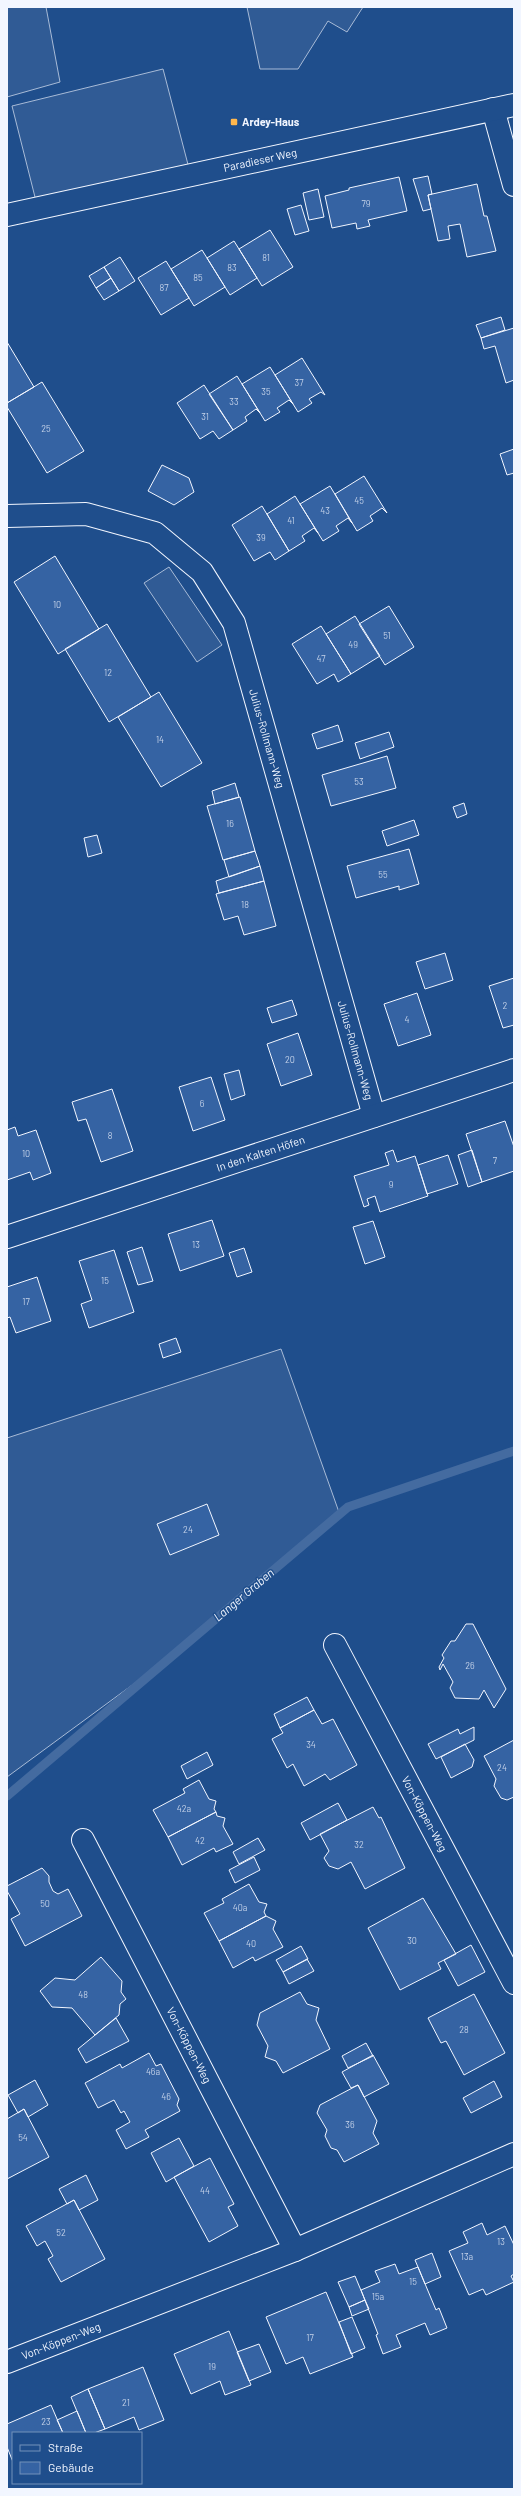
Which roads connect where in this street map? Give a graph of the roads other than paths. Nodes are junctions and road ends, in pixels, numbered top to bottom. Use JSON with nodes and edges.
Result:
{"nodes":[{"id":1,"x":514,"y":105,"type":"edge"},
{"id":2,"x":493,"y":109,"type":"junction"},
{"id":3,"x":514,"y":185,"type":"edge"},
{"id":4,"x":7,"y":215,"type":"edge"},
{"id":5,"x":7,"y":516,"type":"edge"},
{"id":6,"x":514,"y":1070,"type":"edge"},
{"id":7,"x":374,"y":1116,"type":"junction"},
{"id":8,"x":7,"y":1236,"type":"edge"},
{"id":9,"x":334,"y":1646,"type":"dead end"},
{"id":10,"x":83,"y":1840,"type":"dead end"},
{"id":11,"x":514,"y":1983,"type":"edge"},
{"id":12,"x":514,"y":2154,"type":"edge"},
{"id":13,"x":295,"y":2250,"type":"junction"},
{"id":14,"x":7,"y":2362,"type":"edge"}],
"edges":[{"from":1,"to":2,"type":"street","name":"Paradieser Weg"},
{"from":2,"to":3,"type":"street"},
{"from":2,"to":4,"type":"street","name":"Paradieser Weg"},
{"from":5,"to":7,"type":"street","name":"Julius-Rollmann-Weg"},
{"from":6,"to":7,"type":"street","name":"In den Kalten Höfen"},
{"from":7,"to":8,"type":"street","name":"In den Kalten Höfen"},
{"from":9,"to":11,"type":"street","name":"Von-Köppen-Weg"},
{"from":10,"to":13,"type":"street","name":"Von-Köppen-Weg"},
{"from":12,"to":13,"type":"street","name":"Von-Köppen-Weg"},
{"from":13,"to":14,"type":"street","name":"Von-Köppen-Weg"}]}
